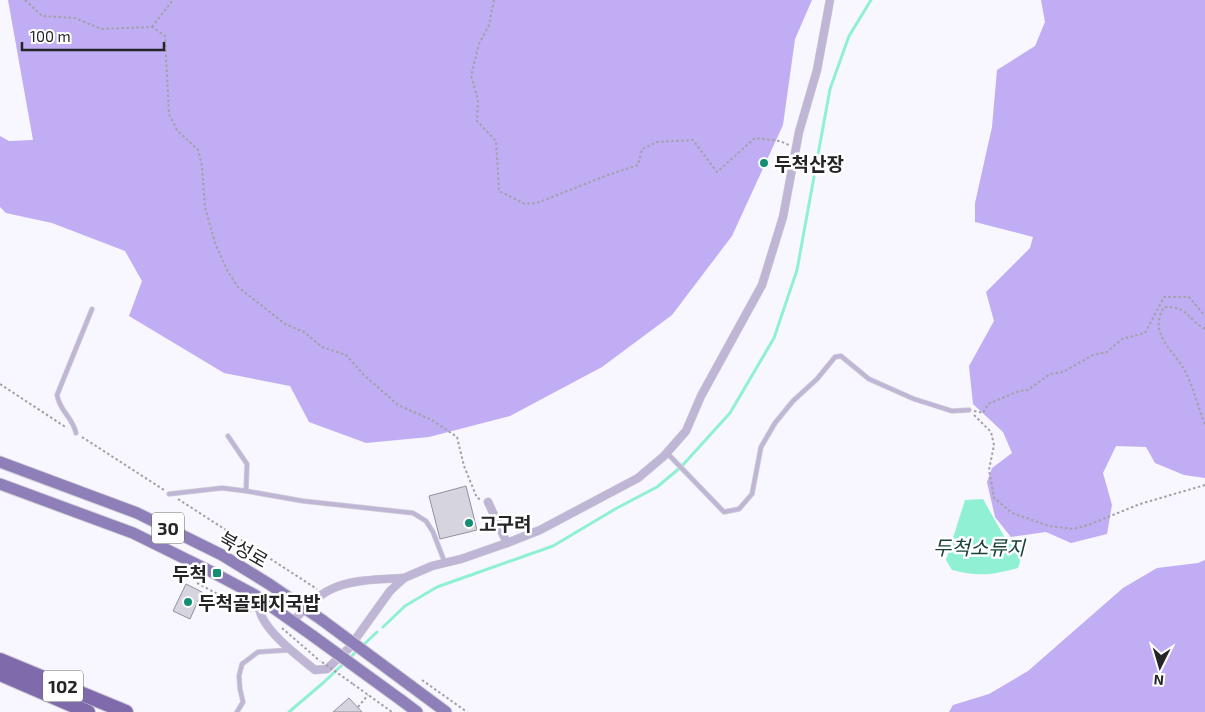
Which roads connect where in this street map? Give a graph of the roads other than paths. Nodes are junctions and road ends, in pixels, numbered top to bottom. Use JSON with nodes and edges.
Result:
{"nodes":[{"id":1,"x":830,"y":0,"type":"edge"},
{"id":2,"x":92,"y":310,"type":"dead end"},
{"id":3,"x":969,"y":410,"type":"road end"},
{"id":4,"x":76,"y":433,"type":"road end"},
{"id":5,"x":228,"y":436,"type":"dead end"},
{"id":6,"x":669,"y":455,"type":"junction"},
{"id":7,"x":0,"y":462,"type":"edge"},
{"id":8,"x":0,"y":484,"type":"edge"},
{"id":9,"x":246,"y":491,"type":"junction"},
{"id":10,"x":169,"y":494,"type":"road end"},
{"id":11,"x":488,"y":502,"type":"road end"},
{"id":12,"x":507,"y":543,"type":"junction"},
{"id":13,"x":445,"y":563,"type":"junction"},
{"id":14,"x":404,"y":578,"type":"junction"},
{"id":15,"x":255,"y":595,"type":"junction"},
{"id":16,"x":304,"y":609,"type":"junction"},
{"id":17,"x":293,"y":622,"type":"junction"},
{"id":18,"x":291,"y":650,"type":"junction"},
{"id":19,"x":0,"y":660,"type":"edge"},
{"id":20,"x":0,"y":674,"type":"edge"},
{"id":21,"x":88,"y":712,"type":"edge"},
{"id":22,"x":126,"y":712,"type":"edge"},
{"id":23,"x":237,"y":712,"type":"edge"},
{"id":24,"x":417,"y":712,"type":"edge"},
{"id":25,"x":446,"y":712,"type":"edge"}],
"edges":[{"from":1,"to":6,"type":"street"},
{"from":2,"to":4,"type":"lane"},
{"from":3,"to":6,"type":"lane"},
{"from":5,"to":9,"type":"lane"},
{"from":6,"to":12,"type":"street"},
{"from":7,"to":16,"type":"main road","name":"북성로","number":"30"},
{"from":8,"to":15,"type":"main road","name":"북성로","number":"30"},
{"from":9,"to":10,"type":"lane"},
{"from":9,"to":13,"type":"lane"},
{"from":11,"to":12,"type":"street"},
{"from":12,"to":13,"type":"street"},
{"from":13,"to":14,"type":"street"},
{"from":14,"to":16,"type":"street"},
{"from":14,"to":18,"type":"street"},
{"from":15,"to":17,"type":"main road","name":"북성로","number":"30"},
{"from":15,"to":18,"type":"street"},
{"from":16,"to":17,"type":"street"},
{"from":16,"to":25,"type":"main road","name":"북성로","number":"30","bridge":true},
{"from":17,"to":24,"type":"main road","name":"북성로","number":"30","bridge":true},
{"from":18,"to":23,"type":"lane"},
{"from":19,"to":22,"type":"highway","number":"102"},
{"from":20,"to":21,"type":"highway","number":"102"}]}
